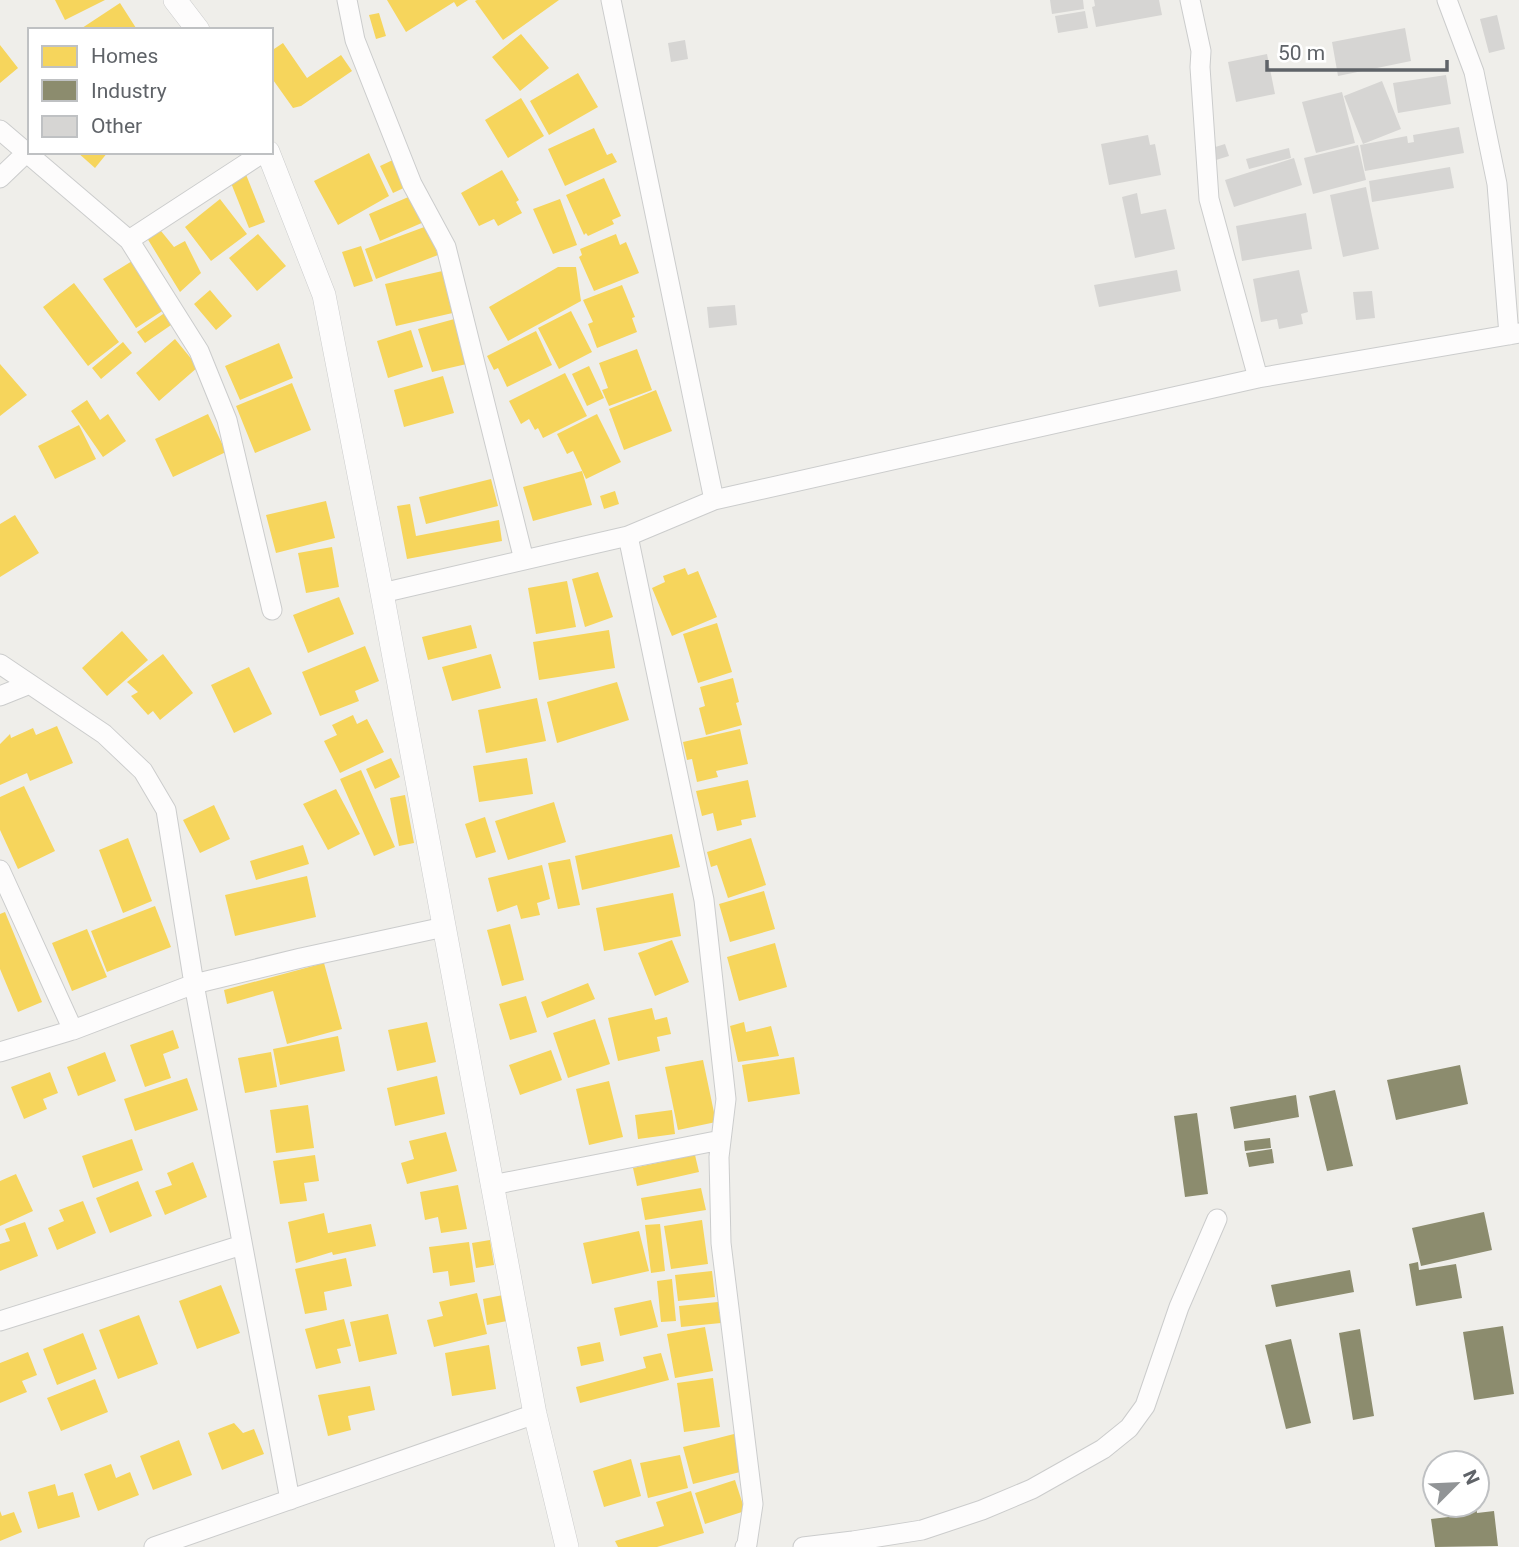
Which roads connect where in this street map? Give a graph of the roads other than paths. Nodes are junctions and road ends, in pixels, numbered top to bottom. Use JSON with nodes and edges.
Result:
{"nodes":[{"id":1,"x":175,"y":0,"type":"edge"},
{"id":2,"x":347,"y":0,"type":"edge"},
{"id":3,"x":611,"y":0,"type":"edge"},
{"id":4,"x":1190,"y":0,"type":"edge"},
{"id":5,"x":1447,"y":0,"type":"edge"},
{"id":6,"x":196,"y":28,"type":"edge"},
{"id":7,"x":0,"y":130,"type":"edge"},
{"id":8,"x":26,"y":153,"type":"junction"},
{"id":9,"x":263,"y":154,"type":"edge"},
{"id":10,"x":267,"y":154,"type":"edge"},
{"id":11,"x":0,"y":178,"type":"edge"},
{"id":12,"x":129,"y":240,"type":"junction"},
{"id":13,"x":1514,"y":334,"type":"edge"},
{"id":14,"x":1258,"y":378,"type":"junction"},
{"id":15,"x":714,"y":500,"type":"junction"},
{"id":16,"x":628,"y":536,"type":"junction"},
{"id":17,"x":524,"y":560,"type":"junction"},
{"id":18,"x":382,"y":593,"type":"junction"},
{"id":19,"x":272,"y":610,"type":"dead end"},
{"id":20,"x":0,"y":664,"type":"edge"},
{"id":21,"x":30,"y":684,"type":"junction"},
{"id":22,"x":0,"y":696,"type":"edge"},
{"id":23,"x":0,"y":870,"type":"edge"},
{"id":24,"x":444,"y":927,"type":"junction"},
{"id":25,"x":194,"y":984,"type":"junction"},
{"id":26,"x":73,"y":1030,"type":"junction"},
{"id":27,"x":0,"y":1052,"type":"edge"},
{"id":28,"x":721,"y":1140,"type":"junction"},
{"id":29,"x":492,"y":1185,"type":"junction"},
{"id":30,"x":1217,"y":1219,"type":"dead end"},
{"id":31,"x":242,"y":1245,"type":"junction"},
{"id":32,"x":0,"y":1321,"type":"edge"},
{"id":33,"x":535,"y":1414,"type":"junction"},
{"id":34,"x":290,"y":1500,"type":"junction"},
{"id":35,"x":154,"y":1547,"type":"edge"},
{"id":36,"x":567,"y":1547,"type":"edge"},
{"id":37,"x":745,"y":1547,"type":"edge"},
{"id":38,"x":803,"y":1547,"type":"edge"}],
"edges":[{"from":1,"to":6,"type":"street"},
{"from":2,"to":17,"type":"street"},
{"from":3,"to":15,"type":"street"},
{"from":4,"to":14,"type":"street"},
{"from":5,"to":13,"type":"street"},
{"from":7,"to":8,"type":"street"},
{"from":8,"to":11,"type":"street"},
{"from":8,"to":12,"type":"street"},
{"from":9,"to":12,"type":"street"},
{"from":10,"to":18,"type":"street"},
{"from":12,"to":19,"type":"street"},
{"from":13,"to":14,"type":"street"},
{"from":14,"to":15,"type":"street"},
{"from":15,"to":16,"type":"street"},
{"from":16,"to":17,"type":"street"},
{"from":16,"to":28,"type":"street"},
{"from":17,"to":18,"type":"street"},
{"from":18,"to":24,"type":"street"},
{"from":20,"to":21,"type":"street"},
{"from":21,"to":22,"type":"street"},
{"from":21,"to":25,"type":"street"},
{"from":23,"to":26,"type":"street"},
{"from":24,"to":25,"type":"street"},
{"from":24,"to":29,"type":"street"},
{"from":25,"to":26,"type":"street"},
{"from":25,"to":31,"type":"street"},
{"from":26,"to":27,"type":"street"},
{"from":28,"to":29,"type":"street"},
{"from":28,"to":37,"type":"street"},
{"from":29,"to":33,"type":"street"},
{"from":30,"to":38,"type":"street"},
{"from":31,"to":32,"type":"street"},
{"from":31,"to":34,"type":"street"},
{"from":33,"to":34,"type":"street"},
{"from":33,"to":36,"type":"street"},
{"from":34,"to":35,"type":"street"}]}
